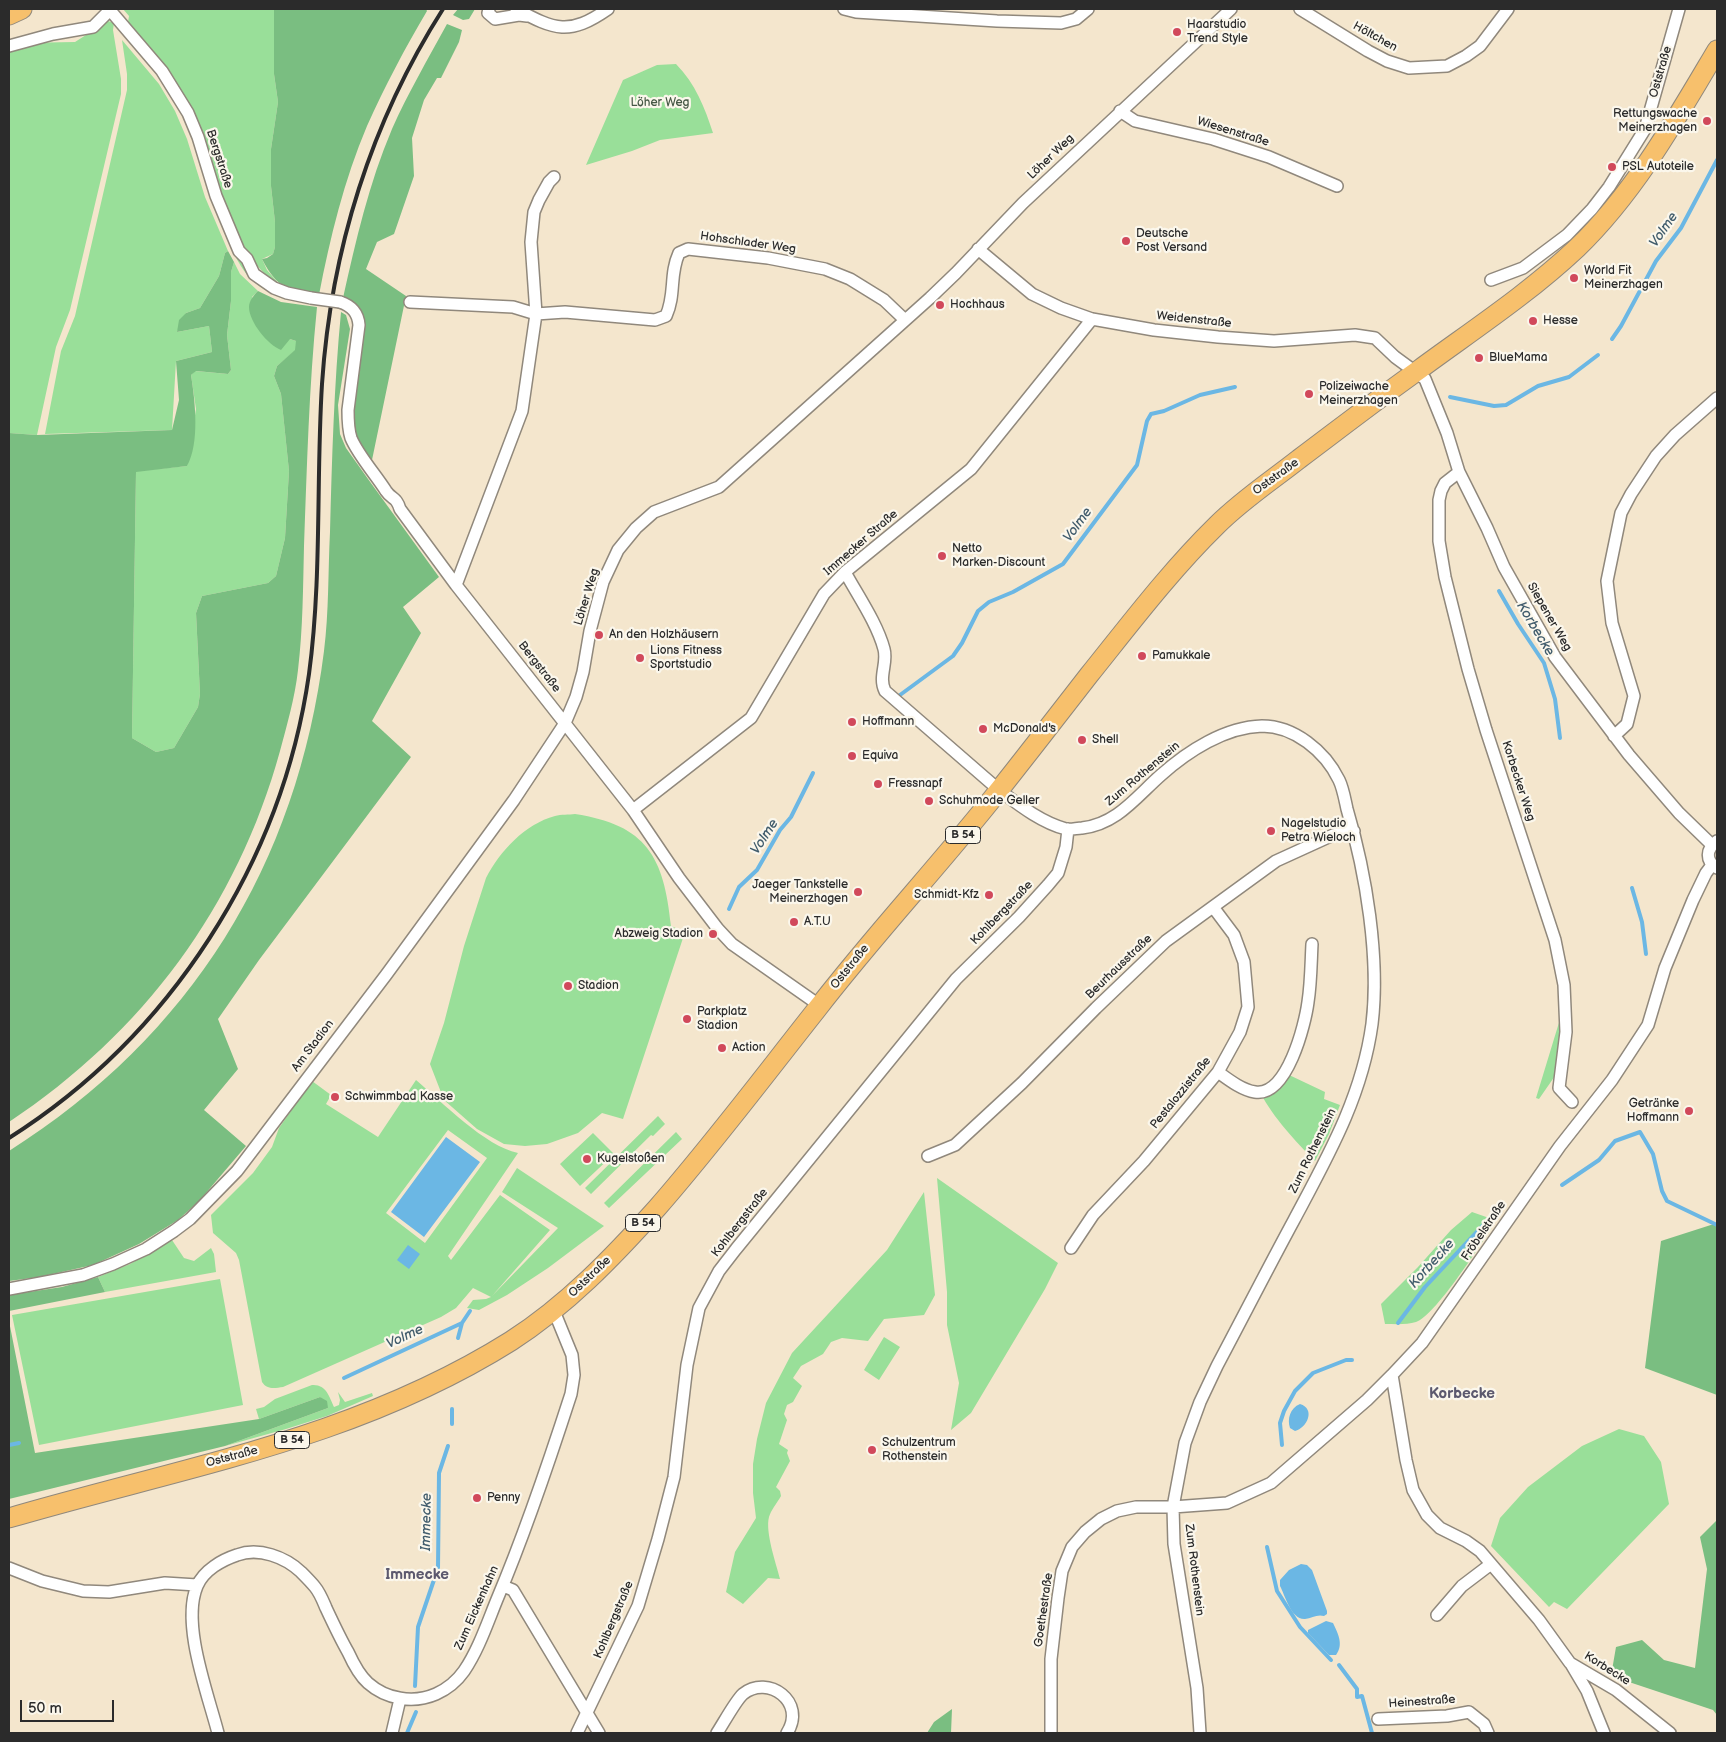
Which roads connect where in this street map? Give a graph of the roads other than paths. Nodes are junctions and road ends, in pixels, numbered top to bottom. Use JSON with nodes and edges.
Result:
{"nodes":[{"id":1,"x":22,"y":9,"type":"edge"},
{"id":2,"x":110,"y":9,"type":"edge"},
{"id":3,"x":489,"y":9,"type":"edge"},
{"id":4,"x":516,"y":9,"type":"edge"},
{"id":5,"x":608,"y":9,"type":"edge"},
{"id":6,"x":844,"y":9,"type":"edge"},
{"id":7,"x":1088,"y":9,"type":"edge"},
{"id":8,"x":1231,"y":9,"type":"edge"},
{"id":9,"x":1300,"y":9,"type":"edge"},
{"id":10,"x":1508,"y":9,"type":"edge"},
{"id":11,"x":1679,"y":9,"type":"edge"},
{"id":12,"x":9,"y":15,"type":"edge"},
{"id":13,"x":531,"y":17,"type":"junction"},
{"id":14,"x":9,"y":46,"type":"edge"},
{"id":15,"x":1717,"y":50,"type":"edge"},
{"id":16,"x":1120,"y":111,"type":"junction"},
{"id":17,"x":554,"y":176,"type":"dead end"},
{"id":18,"x":1337,"y":186,"type":"dead end"},
{"id":19,"x":1598,"y":214,"type":"junction"},
{"id":20,"x":978,"y":249,"type":"junction"},
{"id":21,"x":1491,"y":280,"type":"dead end"},
{"id":22,"x":410,"y":302,"type":"dead end"},
{"id":23,"x":536,"y":314,"type":"junction"},
{"id":24,"x":1092,"y":319,"type":"junction"},
{"id":25,"x":905,"y":320,"type":"junction"},
{"id":26,"x":1415,"y":372,"type":"junction"},
{"id":27,"x":1717,"y":398,"type":"edge"},
{"id":28,"x":1459,"y":472,"type":"junction"},
{"id":29,"x":845,"y":572,"type":"junction"},
{"id":30,"x":456,"y":585,"type":"junction"},
{"id":31,"x":565,"y":722,"type":"junction"},
{"id":32,"x":1614,"y":736,"type":"junction"},
{"id":33,"x":999,"y":790,"type":"junction"},
{"id":34,"x":633,"y":810,"type":"junction"},
{"id":35,"x":1068,"y":829,"type":"junction"},
{"id":36,"x":1354,"y":831,"type":"junction"},
{"id":37,"x":1714,"y":843,"type":"edge"},
{"id":38,"x":1715,"y":867,"type":"edge"},
{"id":39,"x":1213,"y":907,"type":"junction"},
{"id":40,"x":1312,"y":944,"type":"dead end"},
{"id":41,"x":819,"y":1005,"type":"junction"},
{"id":42,"x":1218,"y":1072,"type":"junction"},
{"id":43,"x":1572,"y":1102,"type":"dead end"},
{"id":44,"x":928,"y":1156,"type":"dead end"},
{"id":45,"x":1071,"y":1248,"type":"dead end"},
{"id":46,"x":9,"y":1289,"type":"edge"},
{"id":47,"x":554,"y":1311,"type":"junction"},
{"id":48,"x":1392,"y":1375,"type":"junction"},
{"id":49,"x":1173,"y":1507,"type":"junction"},
{"id":50,"x":9,"y":1518,"type":"edge"},
{"id":51,"x":1492,"y":1564,"type":"junction"},
{"id":52,"x":9,"y":1568,"type":"edge"},
{"id":53,"x":197,"y":1585,"type":"junction"},
{"id":54,"x":503,"y":1586,"type":"junction"},
{"id":55,"x":1437,"y":1615,"type":"dead end"},
{"id":56,"x":1570,"y":1663,"type":"junction"},
{"id":57,"x":400,"y":1699,"type":"junction"},
{"id":58,"x":586,"y":1714,"type":"junction"},
{"id":59,"x":1378,"y":1718,"type":"dead end"},
{"id":60,"x":218,"y":1733,"type":"edge"},
{"id":61,"x":392,"y":1733,"type":"edge"},
{"id":62,"x":577,"y":1733,"type":"edge"},
{"id":63,"x":599,"y":1733,"type":"edge"},
{"id":64,"x":717,"y":1733,"type":"edge"},
{"id":65,"x":788,"y":1733,"type":"edge"},
{"id":66,"x":1051,"y":1733,"type":"edge"},
{"id":67,"x":1200,"y":1733,"type":"edge"},
{"id":68,"x":1488,"y":1733,"type":"edge"},
{"id":69,"x":1604,"y":1733,"type":"edge"},
{"id":70,"x":1670,"y":1733,"type":"edge"}],
"edges":[{"from":1,"to":12,"type":"main road"},
{"from":2,"to":14,"type":"street"},
{"from":2,"to":30,"type":"street","name":"Bergstraße","bridge":true},
{"from":3,"to":13,"type":"street"},
{"from":4,"to":13,"type":"street"},
{"from":5,"to":13,"type":"street"},
{"from":6,"to":7,"type":"street"},
{"from":8,"to":16,"type":"street","name":"Löher Weg"},
{"from":9,"to":10,"type":"street","name":"Höltchen"},
{"from":11,"to":19,"type":"street","name":"Oststraße"},
{"from":15,"to":19,"type":"main road","name":"Oststraße","number":"B 54"},
{"from":16,"to":18,"type":"street","name":"Wiesenstraße"},
{"from":16,"to":20,"type":"street","name":"Löher Weg"},
{"from":17,"to":23,"type":"street"},
{"from":19,"to":21,"type":"street","name":"Oststraße"},
{"from":19,"to":26,"type":"main road","name":"Oststraße","number":"B 54"},
{"from":20,"to":24,"type":"street","name":"Weidenstraße"},
{"from":20,"to":25,"type":"street","name":"Löher Weg"},
{"from":22,"to":23,"type":"street","name":"Hohschlader Weg"},
{"from":23,"to":25,"type":"street","name":"Hohschlader Weg"},
{"from":23,"to":30,"type":"street"},
{"from":24,"to":26,"type":"street","name":"Weidenstraße"},
{"from":24,"to":29,"type":"street","name":"Immecker Straße"},
{"from":25,"to":31,"type":"street","name":"Löher Weg"},
{"from":26,"to":28,"type":"street","name":"Siepener Weg"},
{"from":26,"to":33,"type":"main road","name":"Oststraße","number":"B 54"},
{"from":27,"to":32,"type":"street"},
{"from":28,"to":32,"type":"street","name":"Siepener Weg"},
{"from":28,"to":43,"type":"street","name":"Korbecker Weg"},
{"from":29,"to":33,"type":"street"},
{"from":29,"to":34,"type":"street","name":"Immecker Straße"},
{"from":30,"to":31,"type":"street","name":"Bergstraße"},
{"from":31,"to":34,"type":"street","name":"Bergstraße"},
{"from":31,"to":46,"type":"street","name":"Am Stadion"},
{"from":32,"to":37,"type":"street","name":"Siepener Weg"},
{"from":33,"to":35,"type":"street","name":"Zum Rothenstein"},
{"from":33,"to":41,"type":"main road","name":"Oststraße","number":"B 54"},
{"from":34,"to":41,"type":"street","name":"Bergstraße"},
{"from":35,"to":36,"type":"street","name":"Zum Rothenstein"},
{"from":35,"to":58,"type":"street","name":"Kohlbergstraße"},
{"from":36,"to":39,"type":"street","name":"Beurhausstraße"},
{"from":36,"to":49,"type":"street","name":"Zum Rothenstein"},
{"from":37,"to":38,"type":"street","name":"Siepener Weg"},
{"from":38,"to":48,"type":"street","name":"Fröbelstraße"},
{"from":39,"to":42,"type":"street","name":"Pestalozzistraße"},
{"from":39,"to":44,"type":"street","name":"Beurhausstraße"},
{"from":40,"to":42,"type":"street"},
{"from":41,"to":47,"type":"main road","name":"Oststraße","number":"B 54"},
{"from":42,"to":45,"type":"street","name":"Pestalozzistraße"},
{"from":47,"to":50,"type":"main road","name":"Oststraße","number":"B 54"},
{"from":47,"to":54,"type":"street","name":"Zum Eickenhahn"},
{"from":48,"to":49,"type":"street","name":"Fröbelstraße"},
{"from":48,"to":51,"type":"street","name":"Korbecke"},
{"from":49,"to":66,"type":"street","name":"Goethestraße"},
{"from":49,"to":67,"type":"street","name":"Zum Rothenstein"},
{"from":51,"to":55,"type":"street"},
{"from":51,"to":56,"type":"street","name":"Korbecke"},
{"from":52,"to":53,"type":"street"},
{"from":53,"to":57,"type":"street","name":"Zum Eickenhahn"},
{"from":53,"to":60,"type":"street"},
{"from":54,"to":57,"type":"street","name":"Zum Eickenhahn"},
{"from":54,"to":58,"type":"street"},
{"from":56,"to":69,"type":"street"},
{"from":56,"to":70,"type":"street","name":"Korbecke"},
{"from":57,"to":61,"type":"street"},
{"from":58,"to":62,"type":"street","name":"Kohlbergstraße"},
{"from":58,"to":63,"type":"street"},
{"from":59,"to":68,"type":"street","name":"Heinestraße"},
{"from":64,"to":65,"type":"street"}]}
